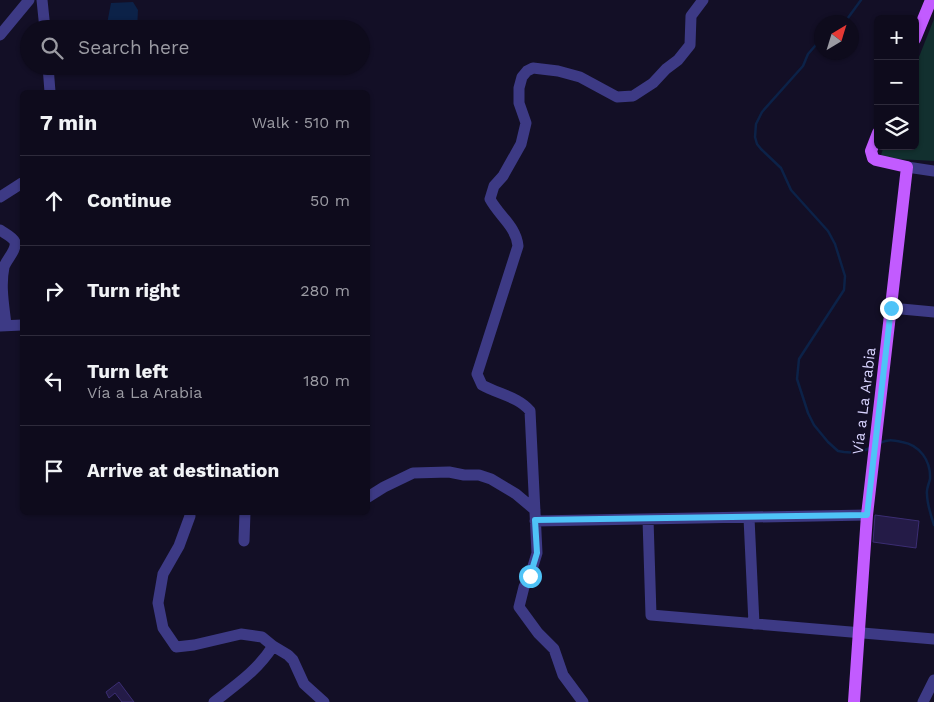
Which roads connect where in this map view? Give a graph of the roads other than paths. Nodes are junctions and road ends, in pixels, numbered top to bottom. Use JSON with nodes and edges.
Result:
{"nodes":[{"id":1,"x":29,"y":0,"type":"edge"},
{"id":2,"x":42,"y":0,"type":"edge"},
{"id":3,"x":703,"y":0,"type":"edge"},
{"id":4,"x":931,"y":0,"type":"edge"},
{"id":5,"x":44,"y":20,"type":"edge"},
{"id":6,"x":919,"y":29,"type":"edge"},
{"id":7,"x":0,"y":35,"type":"edge"},
{"id":8,"x":49,"y":75,"type":"edge"},
{"id":9,"x":50,"y":90,"type":"edge"},
{"id":10,"x":874,"y":143,"type":"edge"},
{"id":11,"x":907,"y":167,"type":"junction"},
{"id":12,"x":934,"y":171,"type":"edge"},
{"id":13,"x":20,"y":184,"type":"edge"},
{"id":14,"x":0,"y":198,"type":"edge"},
{"id":15,"x":0,"y":230,"type":"edge"},
{"id":16,"x":1,"y":277,"type":"edge"},
{"id":17,"x":891,"y":308,"type":"junction"},
{"id":18,"x":934,"y":312,"type":"edge"},
{"id":19,"x":3,"y":325,"type":"edge"},
{"id":20,"x":20,"y":325,"type":"edge"},
{"id":21,"x":370,"y":496,"type":"edge"},
{"id":22,"x":190,"y":515,"type":"edge"},
{"id":23,"x":244,"y":515,"type":"edge"},
{"id":24,"x":535,"y":515,"type":"junction"},
{"id":25,"x":867,"y":515,"type":"junction"},
{"id":26,"x":749,"y":518,"type":"junction"},
{"id":27,"x":648,"y":519,"type":"junction"},
{"id":28,"x":244,"y":541,"type":"dead end"},
{"id":29,"x":754,"y":624,"type":"junction"},
{"id":30,"x":859,"y":633,"type":"junction"},
{"id":31,"x":934,"y":640,"type":"edge"},
{"id":32,"x":273,"y":646,"type":"junction"},
{"id":33,"x":934,"y":680,"type":"edge"},
{"id":34,"x":214,"y":702,"type":"edge"},
{"id":35,"x":324,"y":702,"type":"edge"},
{"id":36,"x":583,"y":702,"type":"edge"},
{"id":37,"x":854,"y":702,"type":"edge"},
{"id":38,"x":923,"y":702,"type":"edge"}],
"edges":[{"from":1,"to":7,"type":"street"},
{"from":2,"to":5,"type":"street"},
{"from":3,"to":24,"type":"street"},
{"from":4,"to":6,"type":"main road"},
{"from":8,"to":9,"type":"street"},
{"from":10,"to":11,"type":"main road"},
{"from":11,"to":12,"type":"street"},
{"from":11,"to":17,"type":"main road","name":"Vía a La Arabia"},
{"from":13,"to":14,"type":"street"},
{"from":15,"to":16,"type":"street"},
{"from":16,"to":19,"type":"street"},
{"from":17,"to":18,"type":"street"},
{"from":17,"to":25,"type":"main road","name":"Vía a La Arabia"},
{"from":19,"to":20,"type":"street"},
{"from":21,"to":24,"type":"street"},
{"from":22,"to":32,"type":"street"},
{"from":23,"to":28,"type":"street"},
{"from":24,"to":27,"type":"street"},
{"from":24,"to":36,"type":"street"},
{"from":25,"to":26,"type":"street"},
{"from":25,"to":30,"type":"main road","name":"Vía a La Arabia"},
{"from":26,"to":27,"type":"street"},
{"from":26,"to":29,"type":"street"},
{"from":27,"to":29,"type":"street"},
{"from":29,"to":30,"type":"street"},
{"from":30,"to":31,"type":"street"},
{"from":30,"to":37,"type":"main road","name":"Vía a La Arabia"},
{"from":32,"to":34,"type":"street"},
{"from":32,"to":35,"type":"street"},
{"from":33,"to":38,"type":"street"}]}
